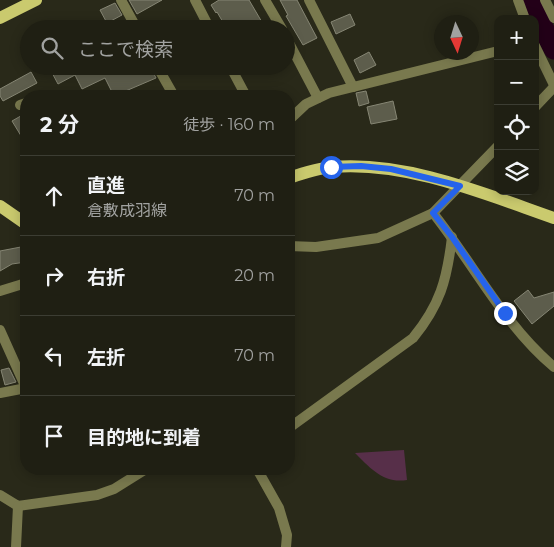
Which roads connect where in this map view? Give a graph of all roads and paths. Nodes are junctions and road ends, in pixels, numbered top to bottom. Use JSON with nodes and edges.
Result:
{"nodes":[{"id":1,"x":36,"y":0,"type":"edge"},
{"id":2,"x":121,"y":0,"type":"edge"},
{"id":3,"x":195,"y":0,"type":"edge"},
{"id":4,"x":265,"y":0,"type":"edge"},
{"id":5,"x":309,"y":0,"type":"edge"},
{"id":6,"x":518,"y":0,"type":"edge"},
{"id":7,"x":545,"y":0,"type":"edge"},
{"id":8,"x":524,"y":15,"type":"edge"},
{"id":9,"x":0,"y":18,"type":"edge"},
{"id":10,"x":554,"y":18,"type":"edge"},
{"id":11,"x":132,"y":20,"type":"edge"},
{"id":12,"x":205,"y":20,"type":"edge"},
{"id":13,"x":277,"y":20,"type":"edge"},
{"id":14,"x":494,"y":52,"type":"edge"},
{"id":15,"x":295,"y":54,"type":"edge"},
{"id":16,"x":539,"y":54,"type":"edge"},
{"id":17,"x":162,"y":75,"type":"edge"},
{"id":18,"x":235,"y":75,"type":"edge"},
{"id":19,"x":554,"y":86,"type":"edge"},
{"id":20,"x":353,"y":87,"type":"junction"},
{"id":21,"x":171,"y":90,"type":"edge"},
{"id":22,"x":243,"y":90,"type":"edge"},
{"id":23,"x":318,"y":98,"type":"junction"},
{"id":24,"x":537,"y":105,"type":"edge"},
{"id":25,"x":295,"y":114,"type":"edge"},
{"id":26,"x":494,"y":150,"type":"edge"},
{"id":27,"x":295,"y":176,"type":"edge"},
{"id":28,"x":460,"y":186,"type":"junction"},
{"id":29,"x":0,"y":206,"type":"edge"},
{"id":30,"x":433,"y":213,"type":"junction"},
{"id":31,"x":554,"y":218,"type":"edge"},
{"id":32,"x":20,"y":220,"type":"edge"},
{"id":33,"x":452,"y":237,"type":"junction"},
{"id":34,"x":295,"y":246,"type":"edge"},
{"id":35,"x":20,"y":285,"type":"edge"},
{"id":36,"x":0,"y":291,"type":"edge"},
{"id":37,"x":0,"y":330,"type":"edge"},
{"id":38,"x":554,"y":367,"type":"edge"},
{"id":39,"x":20,"y":375,"type":"edge"},
{"id":40,"x":20,"y":389,"type":"edge"},
{"id":41,"x":0,"y":393,"type":"edge"},
{"id":42,"x":295,"y":424,"type":"edge"},
{"id":43,"x":136,"y":475,"type":"edge"},
{"id":44,"x":260,"y":475,"type":"edge"},
{"id":45,"x":0,"y":495,"type":"edge"},
{"id":46,"x":18,"y":506,"type":"junction"},
{"id":47,"x":16,"y":547,"type":"edge"},
{"id":48,"x":286,"y":547,"type":"edge"}],
"edges":[{"from":1,"to":9,"type":"main road"},
{"from":2,"to":11,"type":"street"},
{"from":3,"to":12,"type":"street"},
{"from":4,"to":13,"type":"street"},
{"from":5,"to":20,"type":"street"},
{"from":6,"to":8,"type":"street"},
{"from":7,"to":10,"type":"street"},
{"from":14,"to":20,"type":"street"},
{"from":15,"to":23,"type":"street"},
{"from":16,"to":19,"type":"street"},
{"from":17,"to":21,"type":"street"},
{"from":18,"to":22,"type":"street"},
{"from":19,"to":24,"type":"street"},
{"from":20,"to":23,"type":"street"},
{"from":23,"to":25,"type":"street"},
{"from":26,"to":28,"type":"street"},
{"from":27,"to":28,"type":"main road"},
{"from":28,"to":30,"type":"street"},
{"from":28,"to":31,"type":"main road"},
{"from":29,"to":32,"type":"main road"},
{"from":30,"to":33,"type":"street"},
{"from":30,"to":34,"type":"street"},
{"from":33,"to":38,"type":"street"},
{"from":33,"to":42,"type":"street"},
{"from":35,"to":36,"type":"street"},
{"from":37,"to":39,"type":"street"},
{"from":40,"to":41,"type":"street"},
{"from":43,"to":46,"type":"street"},
{"from":44,"to":48,"type":"street"},
{"from":45,"to":46,"type":"street"},
{"from":46,"to":47,"type":"street"}]}
